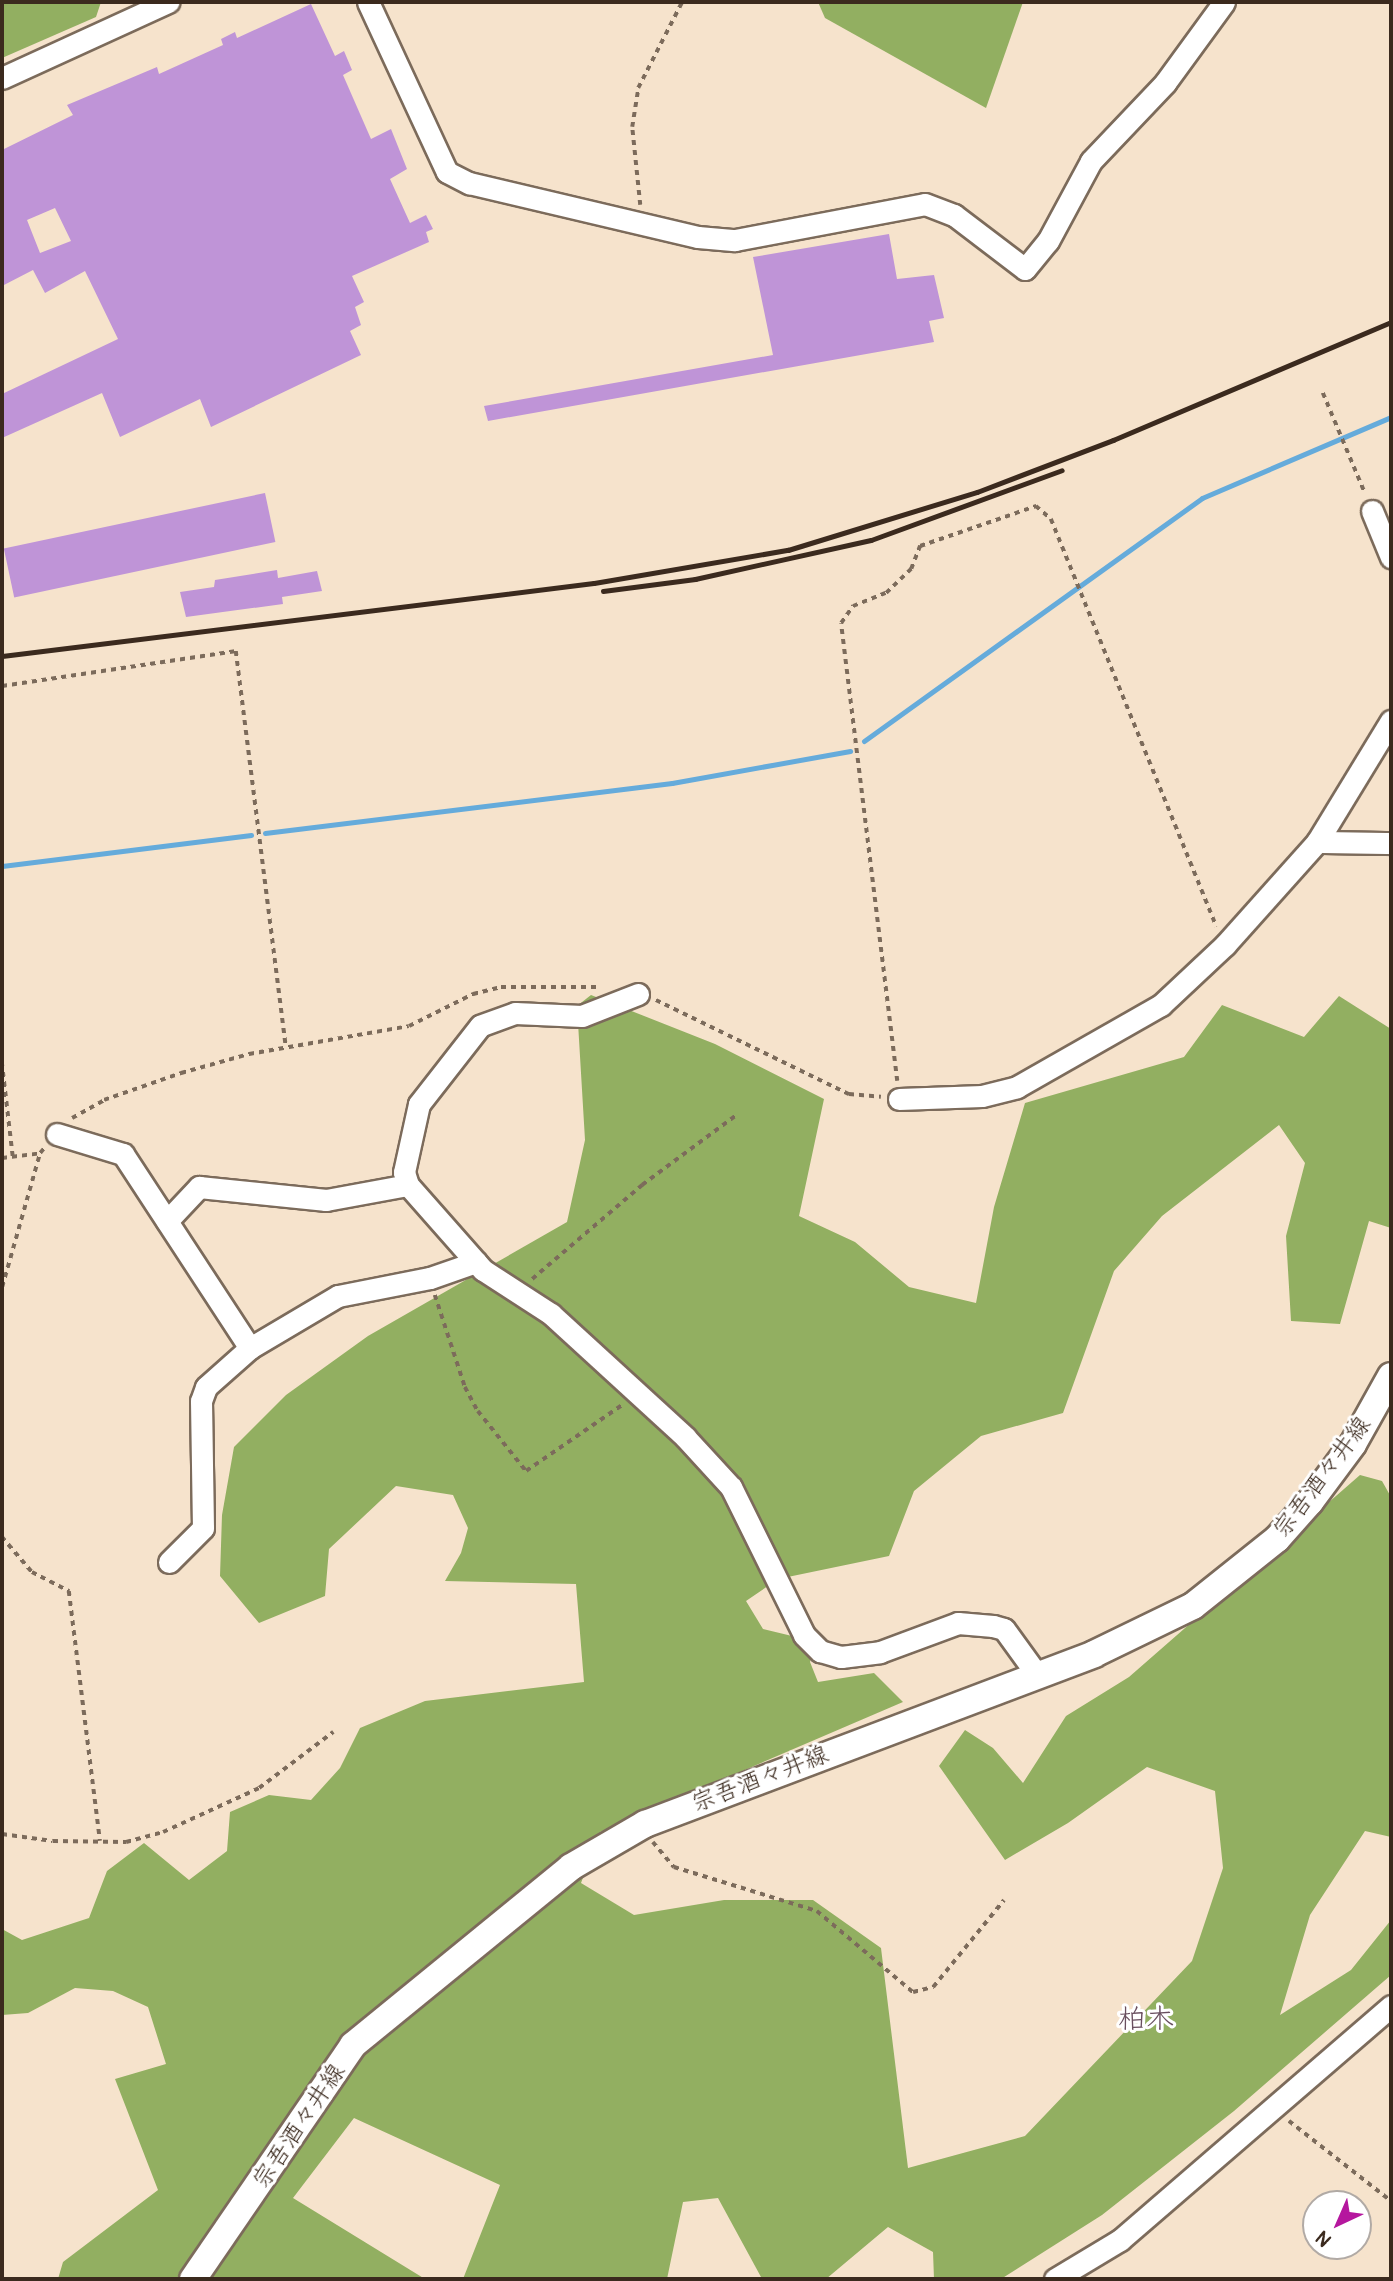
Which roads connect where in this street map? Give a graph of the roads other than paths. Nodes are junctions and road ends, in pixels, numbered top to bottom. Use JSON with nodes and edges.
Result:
{"nodes":[{"id":1,"x":168,"y":2,"type":"edge"},
{"id":2,"x":368,"y":2,"type":"edge"},
{"id":3,"x":1224,"y":2,"type":"edge"},
{"id":4,"x":2,"y":78,"type":"edge"},
{"id":5,"x":1373,"y":511,"type":"road end"},
{"id":6,"x":1391,"y":557,"type":"edge"},
{"id":7,"x":1391,"y":721,"type":"edge"},
{"id":8,"x":1317,"y":842,"type":"junction"},
{"id":9,"x":1391,"y":843,"type":"edge"},
{"id":10,"x":638,"y":995,"type":"road end"},
{"id":11,"x":899,"y":1099,"type":"road end"},
{"id":12,"x":57,"y":1134,"type":"road end"},
{"id":13,"x":408,"y":1185,"type":"junction"},
{"id":14,"x":167,"y":1221,"type":"junction"},
{"id":15,"x":476,"y":1262,"type":"junction"},
{"id":16,"x":250,"y":1348,"type":"junction"},
{"id":17,"x":1391,"y":1376,"type":"edge"},
{"id":18,"x":169,"y":1562,"type":"dead end"},
{"id":19,"x":1038,"y":1676,"type":"junction"},
{"id":20,"x":1391,"y":2006,"type":"edge"},
{"id":21,"x":193,"y":2279,"type":"edge"},
{"id":22,"x":1055,"y":2279,"type":"edge"}],
"edges":[{"from":1,"to":4,"type":"street"},
{"from":2,"to":3,"type":"street"},
{"from":5,"to":6,"type":"street"},
{"from":7,"to":8,"type":"street"},
{"from":8,"to":9,"type":"street"},
{"from":8,"to":11,"type":"street"},
{"from":10,"to":13,"type":"street"},
{"from":12,"to":14,"type":"street"},
{"from":13,"to":14,"type":"street"},
{"from":13,"to":15,"type":"street"},
{"from":14,"to":16,"type":"street"},
{"from":15,"to":16,"type":"street"},
{"from":15,"to":19,"type":"street"},
{"from":16,"to":18,"type":"street"},
{"from":17,"to":19,"type":"main road","name":"宗吾酒々井線"},
{"from":19,"to":21,"type":"main road","name":"宗吾酒々井線"},
{"from":20,"to":22,"type":"street"}]}
